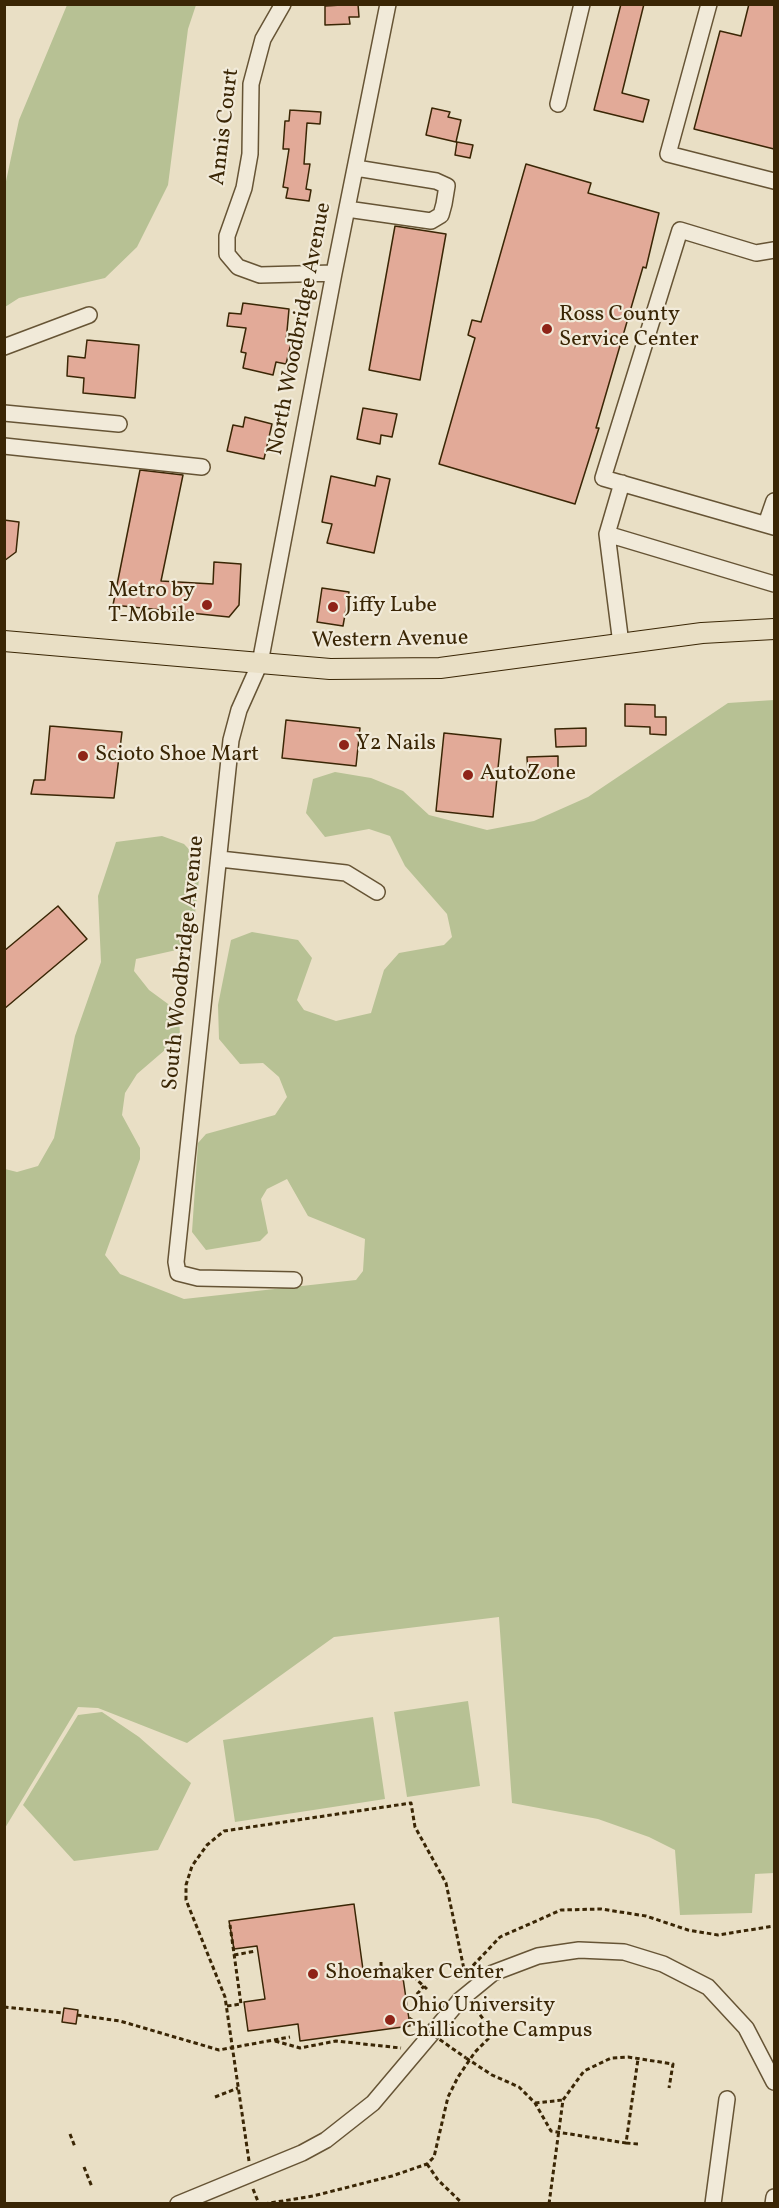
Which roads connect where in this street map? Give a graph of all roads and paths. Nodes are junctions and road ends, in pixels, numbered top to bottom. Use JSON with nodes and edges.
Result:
{"nodes":[{"id":1,"x":284,"y":4,"type":"edge"},
{"id":2,"x":388,"y":4,"type":"edge"},
{"id":3,"x":582,"y":4,"type":"edge"},
{"id":4,"x":709,"y":4,"type":"edge"},
{"id":5,"x":558,"y":104,"type":"dead end"},
{"id":6,"x":357,"y":168,"type":"junction"},
{"id":7,"x":774,"y":181,"type":"edge"},
{"id":8,"x":347,"y":209,"type":"junction"},
{"id":9,"x":774,"y":250,"type":"edge"},
{"id":10,"x":334,"y":273,"type":"junction"},
{"id":11,"x":89,"y":315,"type":"dead end"},
{"id":12,"x":4,"y":347,"type":"edge"},
{"id":13,"x":4,"y":414,"type":"edge"},
{"id":14,"x":119,"y":424,"type":"dead end"},
{"id":15,"x":4,"y":446,"type":"edge"},
{"id":16,"x":202,"y":467,"type":"dead end"},
{"id":17,"x":622,"y":483,"type":"junction"},
{"id":18,"x":774,"y":501,"type":"edge"},
{"id":19,"x":770,"y":526,"type":"edge"},
{"id":20,"x":607,"y":534,"type":"junction"},
{"id":21,"x":774,"y":584,"type":"edge"},
{"id":22,"x":774,"y":629,"type":"edge"},
{"id":23,"x":4,"y":641,"type":"edge"},
{"id":24,"x":621,"y":644,"type":"junction"},
{"id":25,"x":260,"y":663,"type":"junction"},
{"id":26,"x":220,"y":859,"type":"junction"},
{"id":27,"x":377,"y":891,"type":"dead end"},
{"id":28,"x":294,"y":1280,"type":"dead end"},
{"id":29,"x":230,"y":1925,"type":"dead end"},
{"id":30,"x":774,"y":1926,"type":"edge"},
{"id":31,"x":256,"y":1951,"type":"dead end"},
{"id":32,"x":234,"y":1955,"type":"junction"},
{"id":33,"x":381,"y":1962,"type":"dead end"},
{"id":34,"x":412,"y":2000,"type":"dead end"},
{"id":35,"x":227,"y":2006,"type":"junction"},
{"id":36,"x":4,"y":2007,"type":"edge"},
{"id":37,"x":476,"y":2009,"type":"dead end"},
{"id":38,"x":63,"y":2013,"type":"dead end"},
{"id":39,"x":77,"y":2015,"type":"dead end"},
{"id":40,"x":409,"y":2018,"type":"dead end"},
{"id":41,"x":290,"y":2037,"type":"dead end"},
{"id":42,"x":273,"y":2041,"type":"junction"},
{"id":43,"x":234,"y":2049,"type":"junction"},
{"id":44,"x":404,"y":2049,"type":"dead end"},
{"id":45,"x":467,"y":2059,"type":"junction"},
{"id":46,"x":638,"y":2059,"type":"junction"},
{"id":47,"x":774,"y":2082,"type":"edge"},
{"id":48,"x":237,"y":2088,"type":"junction"},
{"id":49,"x":669,"y":2088,"type":"dead end"},
{"id":50,"x":214,"y":2097,"type":"dead end"},
{"id":51,"x":727,"y":2099,"type":"dead end"},
{"id":52,"x":563,"y":2100,"type":"junction"},
{"id":53,"x":535,"y":2103,"type":"junction"},
{"id":54,"x":559,"y":2132,"type":"junction"},
{"id":55,"x":70,"y":2133,"type":"dead end"},
{"id":56,"x":626,"y":2143,"type":"junction"},
{"id":57,"x":638,"y":2144,"type":"dead end"},
{"id":58,"x":75,"y":2147,"type":"dead end"},
{"id":59,"x":249,"y":2162,"type":"dead end"},
{"id":60,"x":427,"y":2164,"type":"junction"},
{"id":61,"x":84,"y":2167,"type":"dead end"},
{"id":62,"x":251,"y":2185,"type":"dead end"},
{"id":63,"x":92,"y":2187,"type":"dead end"},
{"id":64,"x":774,"y":2197,"type":"edge"},
{"id":65,"x":178,"y":2204,"type":"edge"},
{"id":66,"x":259,"y":2204,"type":"edge"},
{"id":67,"x":264,"y":2204,"type":"edge"},
{"id":68,"x":463,"y":2204,"type":"edge"},
{"id":69,"x":549,"y":2204,"type":"edge"},
{"id":70,"x":713,"y":2204,"type":"edge"},
{"id":71,"x":772,"y":2204,"type":"edge"}],
"edges":[{"from":1,"to":10,"type":"street","name":"Annis Court"},
{"from":2,"to":6,"type":"street","name":"North Woodbridge Avenue"},
{"from":3,"to":5,"type":"street"},
{"from":4,"to":7,"type":"street"},
{"from":6,"to":8,"type":"street","name":"North Woodbridge Avenue"},
{"from":6,"to":8,"type":"street"},
{"from":8,"to":10,"type":"street","name":"North Woodbridge Avenue"},
{"from":9,"to":17,"type":"street"},
{"from":10,"to":25,"type":"street","name":"North Woodbridge Avenue"},
{"from":11,"to":12,"type":"street"},
{"from":13,"to":14,"type":"street"},
{"from":15,"to":16,"type":"street"},
{"from":17,"to":19,"type":"street"},
{"from":17,"to":20,"type":"street"},
{"from":18,"to":19,"type":"street"},
{"from":20,"to":21,"type":"street"},
{"from":20,"to":24,"type":"street"},
{"from":22,"to":24,"type":"main road","name":"Western Avenue"},
{"from":23,"to":25,"type":"main road","name":"Western Avenue"},
{"from":24,"to":25,"type":"main road","name":"Western Avenue"},
{"from":25,"to":26,"type":"street","name":"South Woodbridge Avenue"},
{"from":26,"to":27,"type":"street"},
{"from":26,"to":28,"type":"street","name":"South Woodbridge Avenue"},
{"from":29,"to":32,"type":"path"},
{"from":30,"to":35,"type":"path"},
{"from":31,"to":32,"type":"path"},
{"from":32,"to":35,"type":"path"},
{"from":33,"to":34,"type":"path"},
{"from":35,"to":43,"type":"path"},
{"from":36,"to":38,"type":"path"},
{"from":37,"to":45,"type":"path"},
{"from":39,"to":43,"type":"path"},
{"from":40,"to":45,"type":"path","bridge":true},
{"from":41,"to":42,"type":"path"},
{"from":42,"to":43,"type":"path"},
{"from":42,"to":44,"type":"path"},
{"from":43,"to":48,"type":"path"},
{"from":45,"to":53,"type":"path"},
{"from":45,"to":60,"type":"path"},
{"from":46,"to":49,"type":"path"},
{"from":46,"to":52,"type":"path"},
{"from":46,"to":56,"type":"path"},
{"from":47,"to":65,"type":"street"},
{"from":48,"to":50,"type":"path"},
{"from":48,"to":59,"type":"path"},
{"from":51,"to":70,"type":"street"},
{"from":52,"to":53,"type":"path"},
{"from":52,"to":54,"type":"path"},
{"from":53,"to":54,"type":"path"},
{"from":54,"to":56,"type":"path"},
{"from":54,"to":69,"type":"path"},
{"from":55,"to":58,"type":"path"},
{"from":56,"to":57,"type":"path"},
{"from":60,"to":67,"type":"path"},
{"from":60,"to":68,"type":"path"},
{"from":61,"to":63,"type":"path"},
{"from":62,"to":66,"type":"path"},
{"from":64,"to":71,"type":"street"}]}
